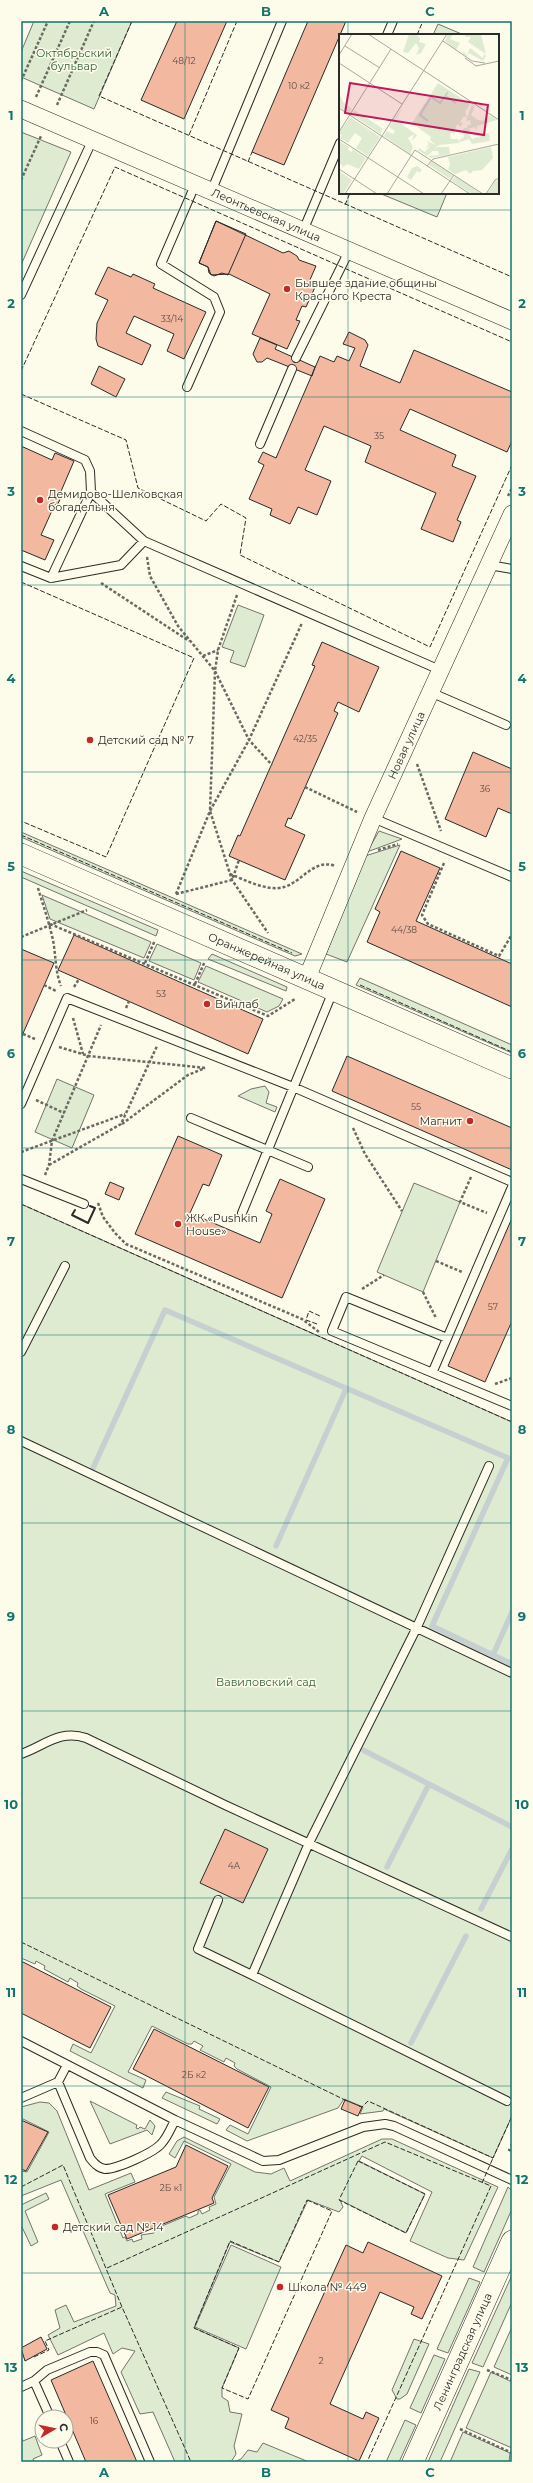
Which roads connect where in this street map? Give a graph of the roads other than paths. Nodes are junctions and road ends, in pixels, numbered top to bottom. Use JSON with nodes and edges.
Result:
{"nodes":[{"id":1,"x":282,"y":21,"type":"edge"},
{"id":2,"x":393,"y":21,"type":"edge"},
{"id":3,"x":387,"y":34,"type":"edge"},
{"id":4,"x":21,"y":109,"type":"edge"},
{"id":5,"x":92,"y":140,"type":"junction"},
{"id":6,"x":339,"y":145,"type":"edge"},
{"id":7,"x":195,"y":184,"type":"junction"},
{"id":8,"x":211,"y":192,"type":"junction"},
{"id":9,"x":303,"y":231,"type":"junction"},
{"id":10,"x":349,"y":251,"type":"junction"},
{"id":11,"x":21,"y":295,"type":"edge"},
{"id":12,"x":512,"y":321,"type":"edge"},
{"id":13,"x":296,"y":358,"type":"dead end"},
{"id":14,"x":292,"y":369,"type":"dead end"},
{"id":15,"x":187,"y":387,"type":"dead end"},
{"id":16,"x":21,"y":431,"type":"edge"},
{"id":17,"x":260,"y":444,"type":"dead end"},
{"id":18,"x":91,"y":492,"type":"junction"},
{"id":19,"x":512,"y":514,"type":"edge"},
{"id":20,"x":144,"y":542,"type":"junction"},
{"id":21,"x":489,"y":565,"type":"junction"},
{"id":22,"x":21,"y":566,"type":"edge"},
{"id":23,"x":512,"y":569,"type":"edge"},
{"id":24,"x":51,"y":578,"type":"junction"},
{"id":25,"x":440,"y":670,"type":"junction"},
{"id":26,"x":430,"y":692,"type":"junction"},
{"id":27,"x":506,"y":725,"type":"dead end"},
{"id":28,"x":368,"y":816,"type":"junction"},
{"id":29,"x":21,"y":854,"type":"edge"},
{"id":30,"x":512,"y":877,"type":"edge"},
{"id":31,"x":307,"y":978,"type":"junction"},
{"id":32,"x":333,"y":990,"type":"junction"},
{"id":33,"x":512,"y":1068,"type":"edge"},
{"id":34,"x":293,"y":1087,"type":"junction"},
{"id":35,"x":21,"y":1104,"type":"edge"},
{"id":36,"x":191,"y":1118,"type":"dead end"},
{"id":37,"x":267,"y":1151,"type":"junction"},
{"id":38,"x":308,"y":1167,"type":"dead end"},
{"id":39,"x":21,"y":1179,"type":"edge"},
{"id":40,"x":512,"y":1182,"type":"edge"},
{"id":41,"x":512,"y":1188,"type":"edge"},
{"id":42,"x":84,"y":1204,"type":"road end"},
{"id":43,"x":242,"y":1213,"type":"dead end"},
{"id":44,"x":65,"y":1266,"type":"dead end"},
{"id":45,"x":447,"y":1338,"type":"junction"},
{"id":46,"x":21,"y":1352,"type":"edge"},
{"id":47,"x":433,"y":1372,"type":"junction"},
{"id":48,"x":512,"y":1406,"type":"edge"},
{"id":49,"x":21,"y":1441,"type":"edge"},
{"id":50,"x":489,"y":1466,"type":"dead end"},
{"id":51,"x":417,"y":1627,"type":"junction"},
{"id":52,"x":512,"y":1673,"type":"edge"},
{"id":53,"x":21,"y":1754,"type":"edge"},
{"id":54,"x":309,"y":1843,"type":"junction"},
{"id":55,"x":218,"y":1900,"type":"dead end"},
{"id":56,"x":512,"y":1936,"type":"edge"},
{"id":57,"x":252,"y":1975,"type":"junction"},
{"id":58,"x":22,"y":2043,"type":"edge"},
{"id":59,"x":66,"y":2065,"type":"junction"},
{"id":60,"x":58,"y":2082,"type":"junction"},
{"id":61,"x":21,"y":2098,"type":"edge"},
{"id":62,"x":507,"y":2101,"type":"dead end"},
{"id":63,"x":175,"y":2120,"type":"junction"},
{"id":64,"x":512,"y":2180,"type":"edge"},
{"id":65,"x":512,"y":2241,"type":"edge"},
{"id":66,"x":34,"y":2381,"type":"junction"},
{"id":67,"x":21,"y":2387,"type":"edge"},
{"id":68,"x":46,"y":2409,"type":"edge"},
{"id":69,"x":63,"y":2449,"type":"edge"},
{"id":70,"x":69,"y":2462,"type":"edge"},
{"id":71,"x":150,"y":2462,"type":"edge"},
{"id":72,"x":413,"y":2462,"type":"edge"}],
"edges":[{"from":1,"to":8,"type":"lane"},
{"from":2,"to":3,"type":"lane"},
{"from":4,"to":5,"type":"street","name":"Леонтьевская улица"},
{"from":5,"to":7,"type":"street","name":"Леонтьевская улица"},
{"from":5,"to":11,"type":"lane"},
{"from":6,"to":9,"type":"lane"},
{"from":7,"to":8,"type":"street","name":"Леонтьевская улица"},
{"from":7,"to":15,"type":"lane"},
{"from":8,"to":9,"type":"street","name":"Леонтьевская улица"},
{"from":9,"to":10,"type":"street","name":"Леонтьевская улица"},
{"from":10,"to":12,"type":"street","name":"Леонтьевская улица"},
{"from":10,"to":13,"type":"lane"},
{"from":14,"to":17,"type":"lane"},
{"from":16,"to":18,"type":"lane"},
{"from":18,"to":20,"type":"lane"},
{"from":18,"to":24,"type":"lane"},
{"from":19,"to":21,"type":"street","name":"Новая улица"},
{"from":20,"to":24,"type":"lane"},
{"from":20,"to":25,"type":"lane"},
{"from":21,"to":23,"type":"lane"},
{"from":21,"to":25,"type":"street","name":"Новая улица"},
{"from":22,"to":24,"type":"lane"},
{"from":25,"to":26,"type":"street","name":"Новая улица"},
{"from":26,"to":27,"type":"lane"},
{"from":26,"to":28,"type":"street","name":"Новая улица"},
{"from":28,"to":30,"type":"lane"},
{"from":28,"to":31,"type":"street","name":"Новая улица"},
{"from":29,"to":31,"type":"street","name":"Оранжерейная улица"},
{"from":31,"to":32,"type":"street","name":"Оранжерейная улица"},
{"from":32,"to":33,"type":"street","name":"Оранжерейная улица"},
{"from":32,"to":34,"type":"lane"},
{"from":34,"to":35,"type":"lane"},
{"from":34,"to":37,"type":"lane"},
{"from":34,"to":40,"type":"lane"},
{"from":36,"to":37,"type":"lane"},
{"from":37,"to":38,"type":"lane"},
{"from":37,"to":43,"type":"lane"},
{"from":39,"to":42,"type":"lane"},
{"from":41,"to":45,"type":"lane"},
{"from":44,"to":46,"type":"lane"},
{"from":45,"to":47,"type":"lane"},
{"from":45,"to":47,"type":"lane"},
{"from":47,"to":48,"type":"lane"},
{"from":49,"to":51,"type":"lane"},
{"from":50,"to":51,"type":"lane"},
{"from":51,"to":52,"type":"lane"},
{"from":51,"to":54,"type":"lane"},
{"from":53,"to":54,"type":"lane"},
{"from":54,"to":56,"type":"lane"},
{"from":54,"to":57,"type":"lane"},
{"from":55,"to":57,"type":"lane"},
{"from":57,"to":62,"type":"lane"},
{"from":58,"to":59,"type":"lane"},
{"from":59,"to":60,"type":"lane"},
{"from":59,"to":63,"type":"lane"},
{"from":60,"to":61,"type":"lane"},
{"from":60,"to":63,"type":"lane"},
{"from":63,"to":64,"type":"lane"},
{"from":65,"to":72,"type":"street","name":"Ленинградская улица"},
{"from":66,"to":67,"type":"lane"},
{"from":66,"to":68,"type":"lane"},
{"from":66,"to":71,"type":"lane"},
{"from":69,"to":70,"type":"lane"}]}
